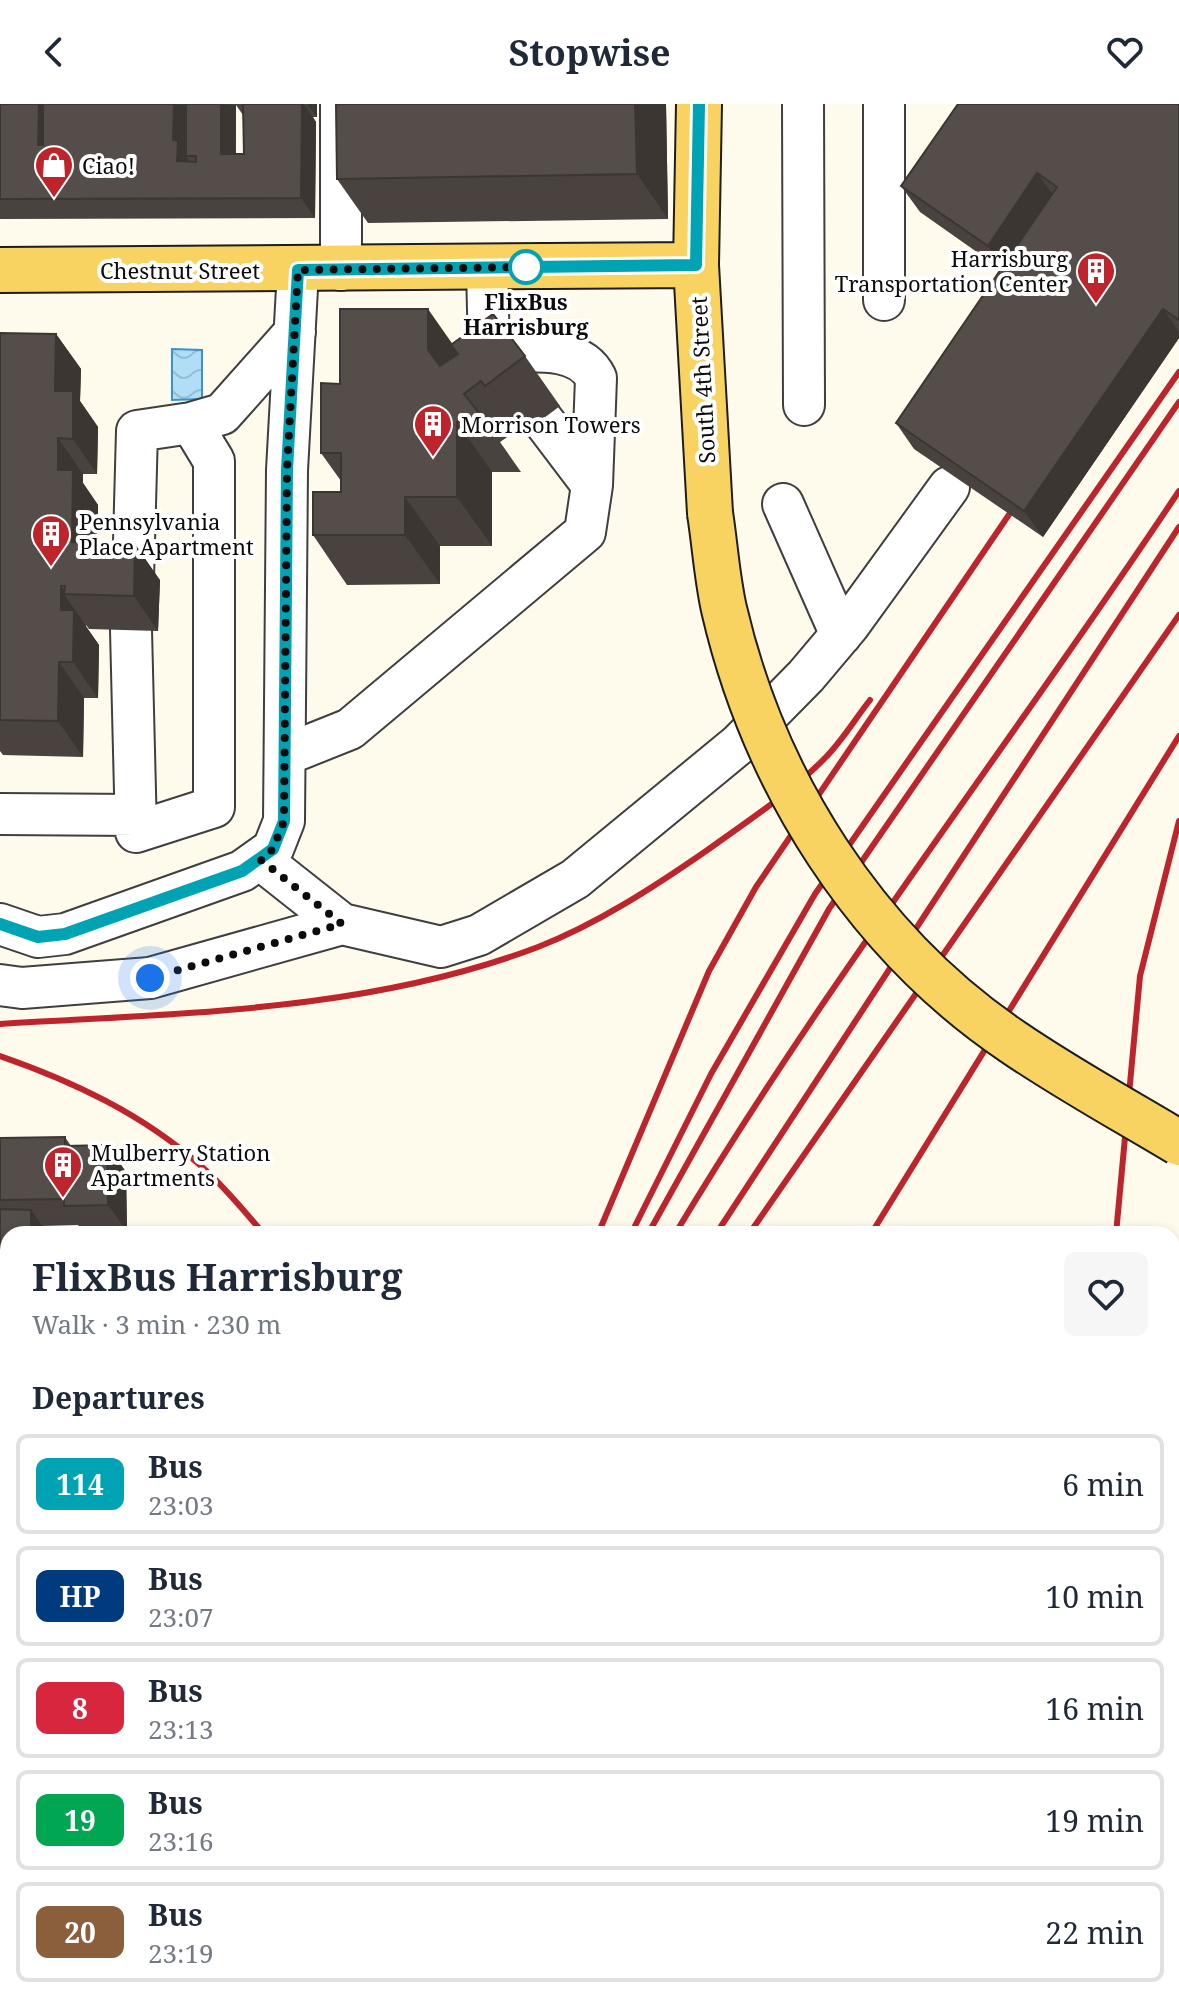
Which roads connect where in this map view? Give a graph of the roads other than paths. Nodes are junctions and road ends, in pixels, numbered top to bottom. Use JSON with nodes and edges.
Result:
{"nodes":[{"id":1,"x":341,"y":104,"type":"edge"},
{"id":2,"x":699,"y":104,"type":"edge"},
{"id":3,"x":803,"y":104,"type":"edge"},
{"id":4,"x":884,"y":104,"type":"edge"},
{"id":5,"x":696,"y":265,"type":"junction"},
{"id":6,"x":487,"y":268,"type":"junction"},
{"id":7,"x":0,"y":270,"type":"edge"},
{"id":8,"x":298,"y":270,"type":"junction"},
{"id":9,"x":341,"y":270,"type":"junction"},
{"id":10,"x":884,"y":300,"type":"dead end"},
{"id":11,"x":295,"y":332,"type":"junction"},
{"id":12,"x":804,"y":405,"type":"dead end"},
{"id":13,"x":542,"y":419,"type":"dead end"},
{"id":14,"x":191,"y":423,"type":"junction"},
{"id":15,"x":592,"y":485,"type":"junction"},
{"id":16,"x":949,"y":487,"type":"edge"},
{"id":17,"x":783,"y":504,"type":"dead end"},
{"id":18,"x":133,"y":579,"type":"edge"},
{"id":19,"x":131,"y":630,"type":"edge"},
{"id":20,"x":841,"y":635,"type":"junction"},
{"id":21,"x":285,"y":755,"type":"junction"},
{"id":22,"x":0,"y":814,"type":"edge"},
{"id":23,"x":136,"y":815,"type":"junction"},
{"id":24,"x":267,"y":855,"type":"junction"},
{"id":25,"x":0,"y":924,"type":"edge"},
{"id":26,"x":342,"y":924,"type":"junction"},
{"id":27,"x":0,"y":985,"type":"edge"},
{"id":28,"x":1179,"y":1143,"type":"edge"}],
"edges":[{"from":1,"to":9,"type":"street"},
{"from":2,"to":5,"type":"main road","name":"South 4th Street"},
{"from":3,"to":12,"type":"street"},
{"from":4,"to":10,"type":"street"},
{"from":5,"to":6,"type":"main road","name":"Chestnut Street"},
{"from":5,"to":28,"type":"main road","name":"South 4th Street","bridge":true},
{"from":6,"to":9,"type":"main road","name":"Chestnut Street"},
{"from":6,"to":15,"type":"street"},
{"from":7,"to":8,"type":"main road","name":"Chestnut Street"},
{"from":8,"to":9,"type":"main road","name":"Chestnut Street"},
{"from":8,"to":11,"type":"street"},
{"from":11,"to":14,"type":"street"},
{"from":11,"to":21,"type":"street"},
{"from":13,"to":15,"type":"street"},
{"from":14,"to":18,"type":"street"},
{"from":14,"to":23,"type":"street"},
{"from":15,"to":21,"type":"street"},
{"from":16,"to":20,"type":"street"},
{"from":17,"to":20,"type":"street"},
{"from":19,"to":23,"type":"street"},
{"from":20,"to":26,"type":"street"},
{"from":21,"to":24,"type":"street"},
{"from":22,"to":23,"type":"street"},
{"from":24,"to":25,"type":"street"},
{"from":24,"to":26,"type":"street"},
{"from":26,"to":27,"type":"street"}]}
